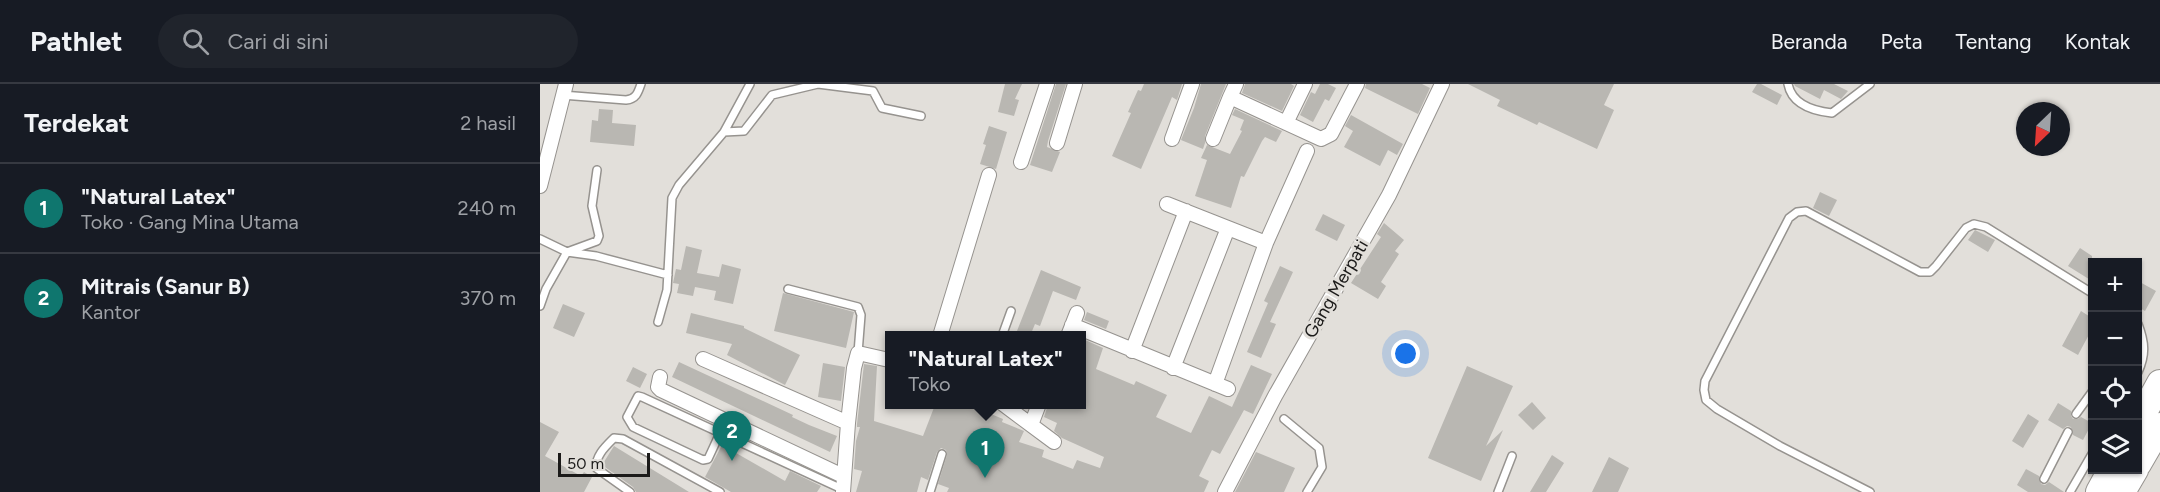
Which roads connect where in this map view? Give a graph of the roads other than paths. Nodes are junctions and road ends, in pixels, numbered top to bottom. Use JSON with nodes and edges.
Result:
{"nodes":[{"id":1,"x":641,"y":84,"type":"edge"},
{"id":2,"x":750,"y":84,"type":"edge"},
{"id":3,"x":1047,"y":84,"type":"edge"},
{"id":4,"x":1075,"y":84,"type":"edge"},
{"id":5,"x":1192,"y":84,"type":"edge"},
{"id":6,"x":1305,"y":84,"type":"edge"},
{"id":7,"x":1357,"y":84,"type":"edge"},
{"id":8,"x":1788,"y":84,"type":"edge"},
{"id":9,"x":1870,"y":84,"type":"edge"},
{"id":10,"x":1439,"y":85,"type":"edge"},
{"id":11,"x":564,"y":89,"type":"edge"},
{"id":12,"x":1233,"y":90,"type":"edge"},
{"id":13,"x":921,"y":116,"type":"dead end"},
{"id":14,"x":1286,"y":123,"type":"junction"},
{"id":15,"x":724,"y":132,"type":"junction"},
{"id":16,"x":1172,"y":139,"type":"dead end"},
{"id":17,"x":1213,"y":139,"type":"dead end"},
{"id":18,"x":1057,"y":143,"type":"dead end"},
{"id":19,"x":1307,"y":151,"type":"dead end"},
{"id":20,"x":1022,"y":162,"type":"dead end"},
{"id":21,"x":597,"y":170,"type":"dead end"},
{"id":22,"x":989,"y":175,"type":"dead end"},
{"id":23,"x":540,"y":186,"type":"edge"},
{"id":24,"x":1167,"y":204,"type":"dead end"},
{"id":25,"x":1186,"y":211,"type":"junction"},
{"id":26,"x":1228,"y":228,"type":"junction"},
{"id":27,"x":540,"y":238,"type":"edge"},
{"id":28,"x":1266,"y":243,"type":"junction"},
{"id":29,"x":567,"y":252,"type":"junction"},
{"id":30,"x":668,"y":275,"type":"junction"},
{"id":31,"x":788,"y":289,"type":"dead end"},
{"id":32,"x":2088,"y":291,"type":"edge"},
{"id":33,"x":540,"y":306,"type":"edge"},
{"id":34,"x":1011,"y":310,"type":"dead end"},
{"id":35,"x":658,"y":322,"type":"dead end"},
{"id":36,"x":1072,"y":325,"type":"edge"},
{"id":37,"x":942,"y":331,"type":"edge"},
{"id":38,"x":1004,"y":331,"type":"edge"},
{"id":39,"x":1086,"y":331,"type":"edge"},
{"id":40,"x":1086,"y":331,"type":"edge"},
{"id":41,"x":2142,"y":339,"type":"edge"},
{"id":42,"x":1132,"y":351,"type":"junction"},
{"id":43,"x":858,"y":353,"type":"junction"},
{"id":44,"x":703,"y":358,"type":"dead end"},
{"id":45,"x":885,"y":359,"type":"edge"},
{"id":46,"x":1173,"y":368,"type":"junction"},
{"id":47,"x":2148,"y":375,"type":"edge"},
{"id":48,"x":660,"y":377,"type":"dead end"},
{"id":49,"x":2088,"y":398,"type":"edge"},
{"id":50,"x":1008,"y":409,"type":"edge"},
{"id":51,"x":1037,"y":409,"type":"edge"},
{"id":52,"x":2076,"y":414,"type":"dead end"},
{"id":53,"x":1284,"y":418,"type":"dead end"},
{"id":54,"x":2139,"y":420,"type":"edge"},
{"id":55,"x":848,"y":423,"type":"junction"},
{"id":56,"x":1031,"y":425,"type":"junction"},
{"id":57,"x":2160,"y":426,"type":"edge"},
{"id":58,"x":2068,"y":432,"type":"dead end"},
{"id":59,"x":720,"y":433,"type":"junction"},
{"id":60,"x":1053,"y":442,"type":"dead end"},
{"id":61,"x":942,"y":454,"type":"dead end"},
{"id":62,"x":1512,"y":456,"type":"dead end"},
{"id":63,"x":2142,"y":458,"type":"edge"},
{"id":64,"x":2088,"y":461,"type":"edge"},
{"id":65,"x":2109,"y":474,"type":"edge"},
{"id":66,"x":2133,"y":474,"type":"edge"},
{"id":67,"x":2044,"y":479,"type":"dead end"},
{"id":68,"x":843,"y":486,"type":"edge"},
{"id":69,"x":630,"y":492,"type":"edge"},
{"id":70,"x":720,"y":492,"type":"edge"},
{"id":71,"x":930,"y":492,"type":"edge"},
{"id":72,"x":1225,"y":492,"type":"edge"},
{"id":73,"x":1307,"y":492,"type":"edge"},
{"id":74,"x":1498,"y":492,"type":"edge"},
{"id":75,"x":1870,"y":492,"type":"edge"},
{"id":76,"x":2070,"y":492,"type":"edge"},
{"id":77,"x":2099,"y":492,"type":"edge"},
{"id":78,"x":2122,"y":492,"type":"edge"}],
"edges":[{"from":1,"to":11,"type":"lane"},
{"from":2,"to":15,"type":"lane"},
{"from":3,"to":20,"type":"street"},
{"from":4,"to":18,"type":"street"},
{"from":5,"to":16,"type":"street"},
{"from":6,"to":14,"type":"street"},
{"from":7,"to":14,"type":"street"},
{"from":8,"to":9,"type":"lane"},
{"from":10,"to":72,"type":"street","name":"Gang Merpati"},
{"from":11,"to":23,"type":"street"},
{"from":12,"to":14,"type":"street"},
{"from":12,"to":17,"type":"street"},
{"from":13,"to":15,"type":"lane"},
{"from":15,"to":30,"type":"lane"},
{"from":19,"to":28,"type":"street"},
{"from":21,"to":29,"type":"lane"},
{"from":22,"to":37,"type":"street"},
{"from":24,"to":25,"type":"street"},
{"from":25,"to":26,"type":"street"},
{"from":25,"to":42,"type":"street"},
{"from":26,"to":28,"type":"street"},
{"from":26,"to":46,"type":"street"},
{"from":27,"to":29,"type":"lane"},
{"from":28,"to":46,"type":"street"},
{"from":29,"to":30,"type":"lane"},
{"from":29,"to":33,"type":"lane"},
{"from":30,"to":35,"type":"lane"},
{"from":31,"to":43,"type":"lane"},
{"from":32,"to":75,"type":"lane"},
{"from":34,"to":38,"type":"lane"},
{"from":36,"to":40,"type":"street"},
{"from":39,"to":42,"type":"street"},
{"from":41,"to":47,"type":"lane"},
{"from":42,"to":46,"type":"street"},
{"from":43,"to":45,"type":"street"},
{"from":43,"to":55,"type":"street"},
{"from":44,"to":55,"type":"street"},
{"from":47,"to":54,"type":"highway"},
{"from":48,"to":68,"type":"street"},
{"from":49,"to":52,"type":"lane"},
{"from":50,"to":56,"type":"street"},
{"from":51,"to":56,"type":"street"},
{"from":53,"to":73,"type":"lane"},
{"from":55,"to":68,"type":"street"},
{"from":56,"to":60,"type":"street"},
{"from":57,"to":63,"type":"highway"},
{"from":58,"to":67,"type":"lane"},
{"from":59,"to":59,"type":"lane"},
{"from":59,"to":68,"type":"lane"},
{"from":61,"to":71,"type":"lane"},
{"from":62,"to":74,"type":"lane"},
{"from":64,"to":76,"type":"lane"},
{"from":65,"to":77,"type":"highway"},
{"from":66,"to":78,"type":"highway"},
{"from":69,"to":70,"type":"lane"}]}
